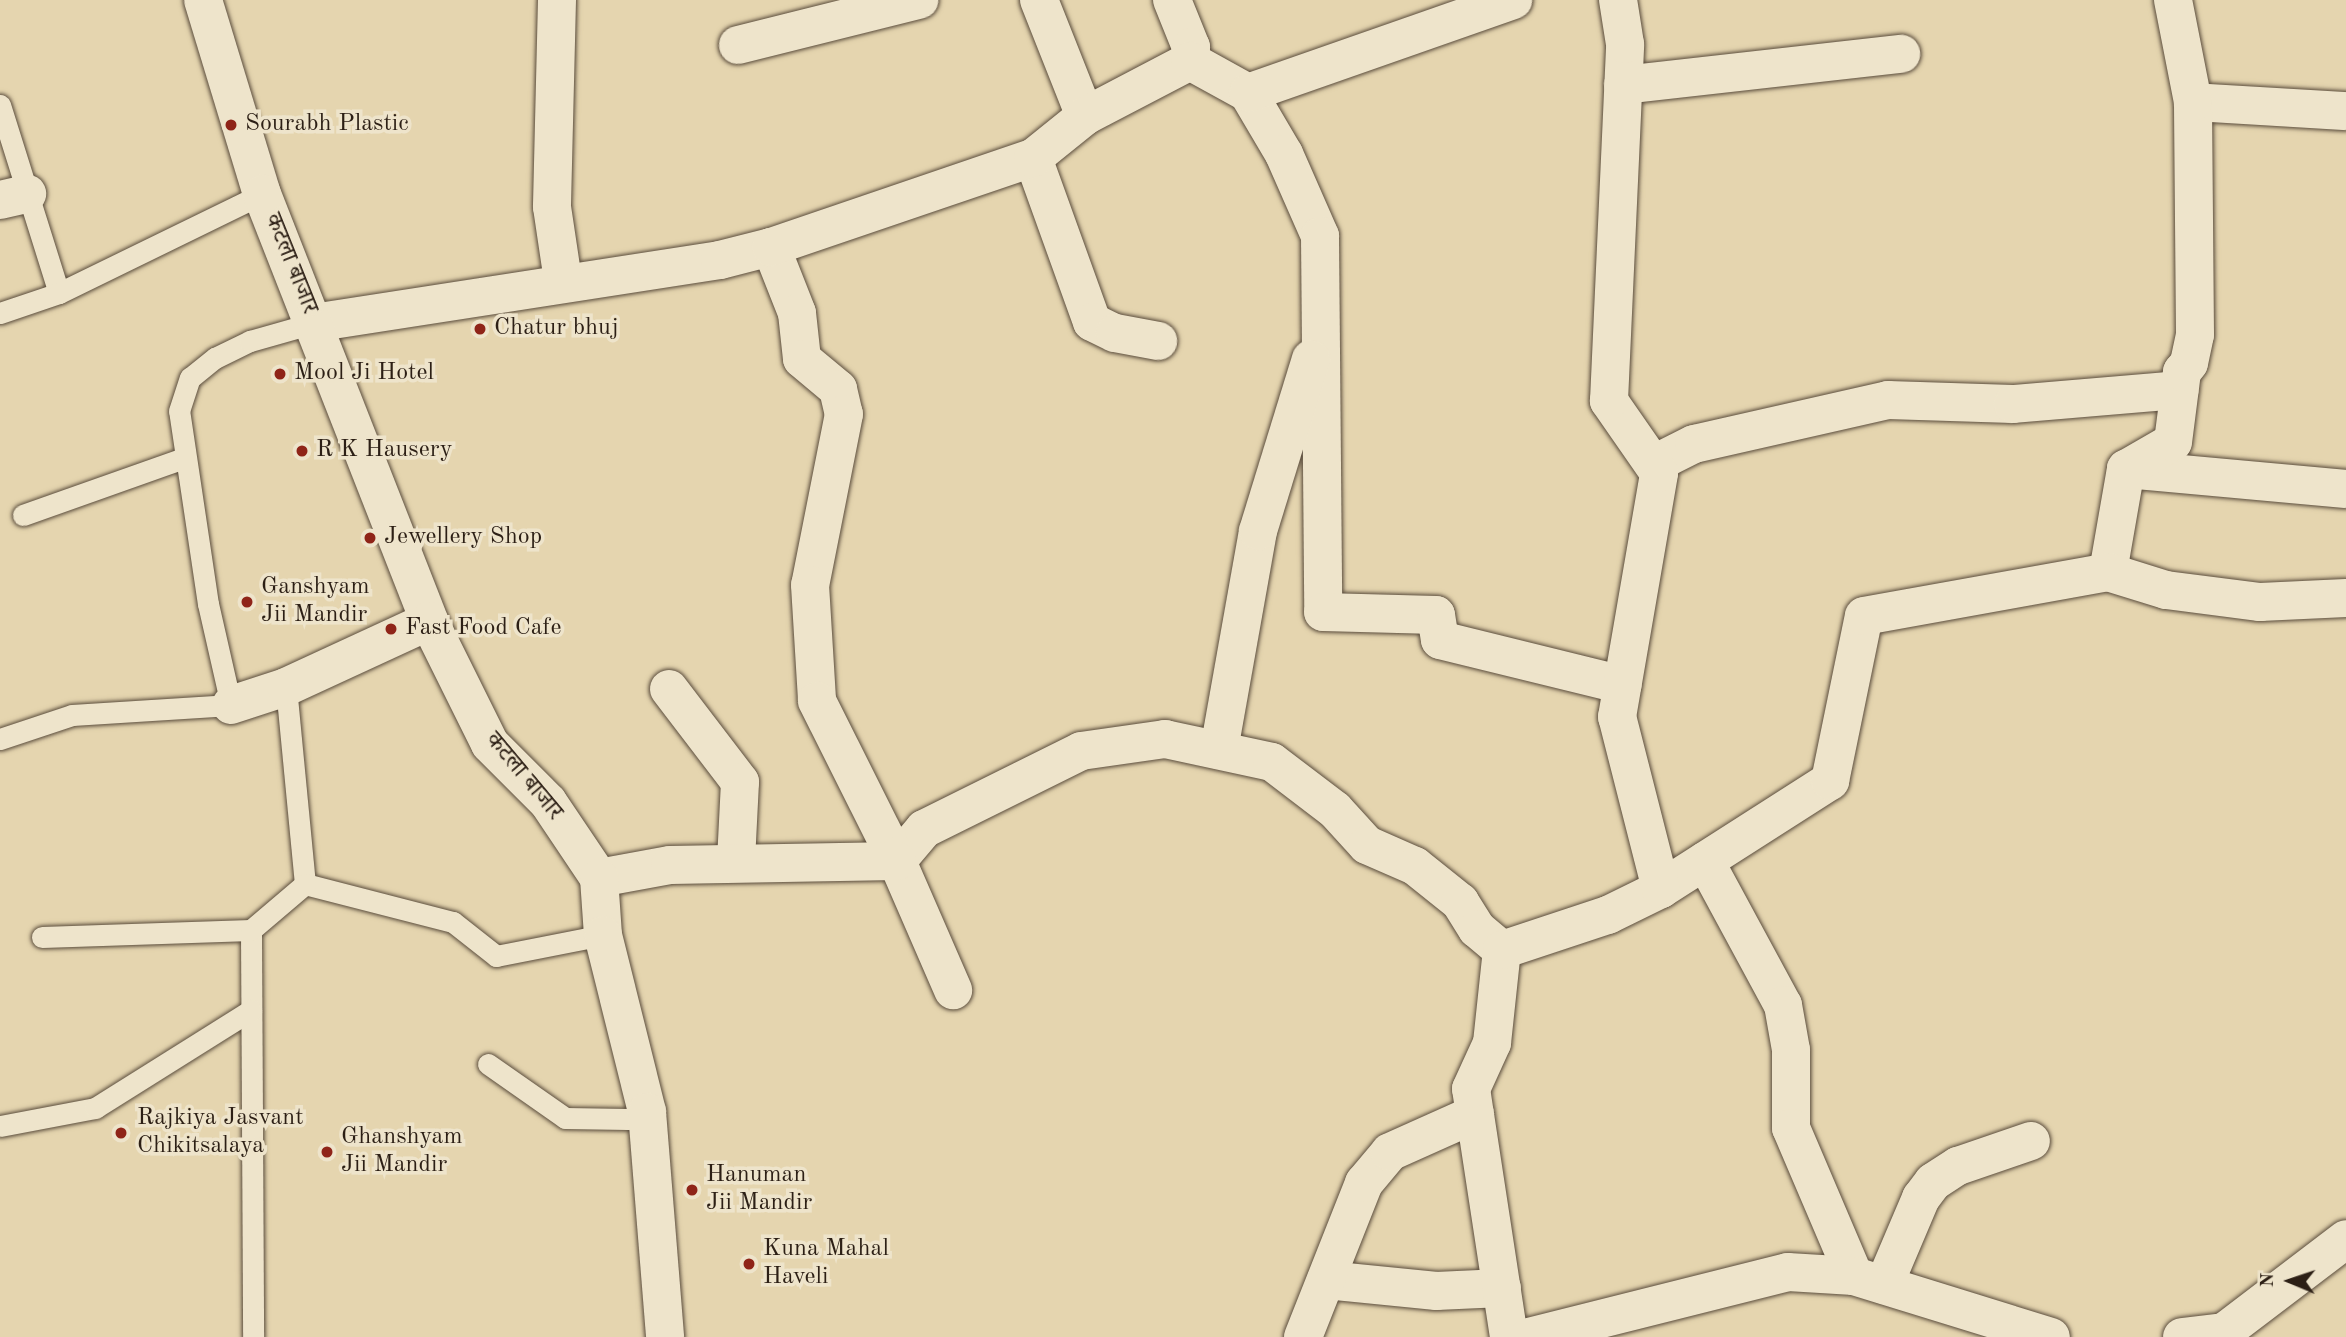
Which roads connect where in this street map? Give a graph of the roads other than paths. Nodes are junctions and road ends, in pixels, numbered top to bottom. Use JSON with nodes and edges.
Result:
{"nodes":[{"id":1,"x":203,"y":0,"type":"edge"},
{"id":2,"x":557,"y":0,"type":"edge"},
{"id":3,"x":919,"y":0,"type":"edge"},
{"id":4,"x":1039,"y":0,"type":"edge"},
{"id":5,"x":1171,"y":0,"type":"edge"},
{"id":6,"x":1513,"y":0,"type":"edge"},
{"id":7,"x":1618,"y":0,"type":"edge"},
{"id":8,"x":2173,"y":0,"type":"edge"},
{"id":9,"x":738,"y":45,"type":"dead end"},
{"id":10,"x":1901,"y":54,"type":"dead end"},
{"id":11,"x":1190,"y":61,"type":"junction"},
{"id":12,"x":1623,"y":85,"type":"junction"},
{"id":13,"x":1248,"y":93,"type":"junction"},
{"id":14,"x":2193,"y":102,"type":"junction"},
{"id":15,"x":0,"y":105,"type":"edge"},
{"id":16,"x":2346,"y":111,"type":"edge"},
{"id":17,"x":1085,"y":116,"type":"junction"},
{"id":18,"x":1033,"y":158,"type":"junction"},
{"id":19,"x":262,"y":194,"type":"junction"},
{"id":20,"x":13,"y":197,"type":"edge"},
{"id":21,"x":771,"y":247,"type":"junction"},
{"id":22,"x":563,"y":281,"type":"junction"},
{"id":23,"x":59,"y":293,"type":"junction"},
{"id":24,"x":0,"y":313,"type":"edge"},
{"id":25,"x":313,"y":323,"type":"junction"},
{"id":26,"x":1321,"y":327,"type":"junction"},
{"id":27,"x":1158,"y":341,"type":"dead end"},
{"id":28,"x":2179,"y":390,"type":"junction"},
{"id":29,"x":184,"y":458,"type":"junction"},
{"id":30,"x":1654,"y":464,"type":"junction"},
{"id":31,"x":2126,"y":469,"type":"junction"},
{"id":32,"x":2346,"y":489,"type":"edge"},
{"id":33,"x":23,"y":515,"type":"dead end"},
{"id":34,"x":2108,"y":572,"type":"junction"},
{"id":35,"x":2346,"y":598,"type":"edge"},
{"id":36,"x":429,"y":621,"type":"junction"},
{"id":37,"x":1623,"y":685,"type":"junction"},
{"id":38,"x":286,"y":687,"type":"junction"},
{"id":39,"x":669,"y":689,"type":"dead end"},
{"id":40,"x":231,"y":705,"type":"junction"},
{"id":41,"x":0,"y":739,"type":"edge"},
{"id":42,"x":1219,"y":750,"type":"junction"},
{"id":43,"x":736,"y":861,"type":"junction"},
{"id":44,"x":1705,"y":861,"type":"junction"},
{"id":45,"x":897,"y":862,"type":"junction"},
{"id":46,"x":599,"y":878,"type":"junction"},
{"id":47,"x":305,"y":884,"type":"junction"},
{"id":48,"x":1661,"y":889,"type":"junction"},
{"id":49,"x":251,"y":930,"type":"junction"},
{"id":50,"x":603,"y":934,"type":"junction"},
{"id":51,"x":42,"y":937,"type":"dead end"},
{"id":52,"x":1502,"y":950,"type":"junction"},
{"id":53,"x":953,"y":990,"type":"dead end"},
{"id":54,"x":250,"y":1010,"type":"junction"},
{"id":55,"x":488,"y":1064,"type":"dead end"},
{"id":56,"x":647,"y":1112,"type":"junction"},
{"id":57,"x":1475,"y":1114,"type":"junction"},
{"id":58,"x":0,"y":1126,"type":"edge"},
{"id":59,"x":2031,"y":1141,"type":"dead end"},
{"id":60,"x":2346,"y":1239,"type":"edge"},
{"id":61,"x":1326,"y":1280,"type":"junction"},
{"id":62,"x":1869,"y":1281,"type":"junction"},
{"id":63,"x":1502,"y":1288,"type":"junction"},
{"id":64,"x":2031,"y":1335,"type":"edge"},
{"id":65,"x":2225,"y":1335,"type":"edge"},
{"id":66,"x":253,"y":1337,"type":"edge"},
{"id":67,"x":665,"y":1337,"type":"edge"},
{"id":68,"x":1303,"y":1337,"type":"edge"},
{"id":69,"x":1510,"y":1337,"type":"edge"},
{"id":70,"x":1529,"y":1337,"type":"edge"},
{"id":71,"x":2182,"y":1337,"type":"edge"}],
"edges":[{"from":1,"to":19,"type":"street","name":"कटला बाजार"},
{"from":2,"to":22,"type":"street"},
{"from":3,"to":9,"type":"street"},
{"from":4,"to":17,"type":"street"},
{"from":5,"to":11,"type":"street"},
{"from":6,"to":13,"type":"street"},
{"from":7,"to":12,"type":"street"},
{"from":8,"to":14,"type":"street"},
{"from":10,"to":12,"type":"street"},
{"from":11,"to":13,"type":"street"},
{"from":11,"to":17,"type":"street"},
{"from":12,"to":30,"type":"street"},
{"from":13,"to":26,"type":"street"},
{"from":14,"to":16,"type":"street"},
{"from":14,"to":28,"type":"street"},
{"from":15,"to":20,"type":"lane"},
{"from":17,"to":18,"type":"street"},
{"from":18,"to":21,"type":"street"},
{"from":18,"to":27,"type":"street"},
{"from":19,"to":23,"type":"lane"},
{"from":19,"to":25,"type":"street","name":"कटला बाजार"},
{"from":20,"to":23,"type":"lane"},
{"from":21,"to":22,"type":"street"},
{"from":21,"to":45,"type":"street"},
{"from":22,"to":25,"type":"street"},
{"from":23,"to":24,"type":"lane"},
{"from":25,"to":29,"type":"lane"},
{"from":25,"to":36,"type":"street","name":"कटला बाजार"},
{"from":26,"to":37,"type":"street"},
{"from":26,"to":42,"type":"street"},
{"from":28,"to":30,"type":"street"},
{"from":28,"to":31,"type":"street"},
{"from":29,"to":33,"type":"lane"},
{"from":29,"to":40,"type":"lane"},
{"from":30,"to":37,"type":"street"},
{"from":31,"to":32,"type":"street"},
{"from":31,"to":34,"type":"street"},
{"from":34,"to":35,"type":"street"},
{"from":34,"to":44,"type":"street"},
{"from":36,"to":38,"type":"street"},
{"from":36,"to":46,"type":"street","name":"कटला बाजार"},
{"from":37,"to":48,"type":"street"},
{"from":38,"to":40,"type":"street"},
{"from":38,"to":47,"type":"lane"},
{"from":39,"to":43,"type":"street"},
{"from":40,"to":41,"type":"lane"},
{"from":42,"to":45,"type":"street"},
{"from":42,"to":52,"type":"street"},
{"from":43,"to":45,"type":"street"},
{"from":43,"to":46,"type":"street"},
{"from":44,"to":48,"type":"street"},
{"from":44,"to":62,"type":"street"},
{"from":45,"to":53,"type":"street"},
{"from":46,"to":50,"type":"street","name":"कटला बाजार"},
{"from":47,"to":49,"type":"lane"},
{"from":47,"to":50,"type":"lane"},
{"from":48,"to":52,"type":"street"},
{"from":49,"to":51,"type":"lane"},
{"from":49,"to":54,"type":"lane"},
{"from":50,"to":56,"type":"street","name":"कटला बाजार"},
{"from":52,"to":57,"type":"street"},
{"from":54,"to":58,"type":"lane"},
{"from":54,"to":66,"type":"lane"},
{"from":55,"to":56,"type":"lane"},
{"from":56,"to":67,"type":"street","name":"कटला बाजार"},
{"from":57,"to":61,"type":"street"},
{"from":57,"to":63,"type":"street"},
{"from":59,"to":62,"type":"street"},
{"from":60,"to":65,"type":"street"},
{"from":61,"to":63,"type":"street"},
{"from":61,"to":68,"type":"street"},
{"from":62,"to":64,"type":"street"},
{"from":62,"to":70,"type":"street"},
{"from":63,"to":69,"type":"street"},
{"from":65,"to":71,"type":"street"}]}
